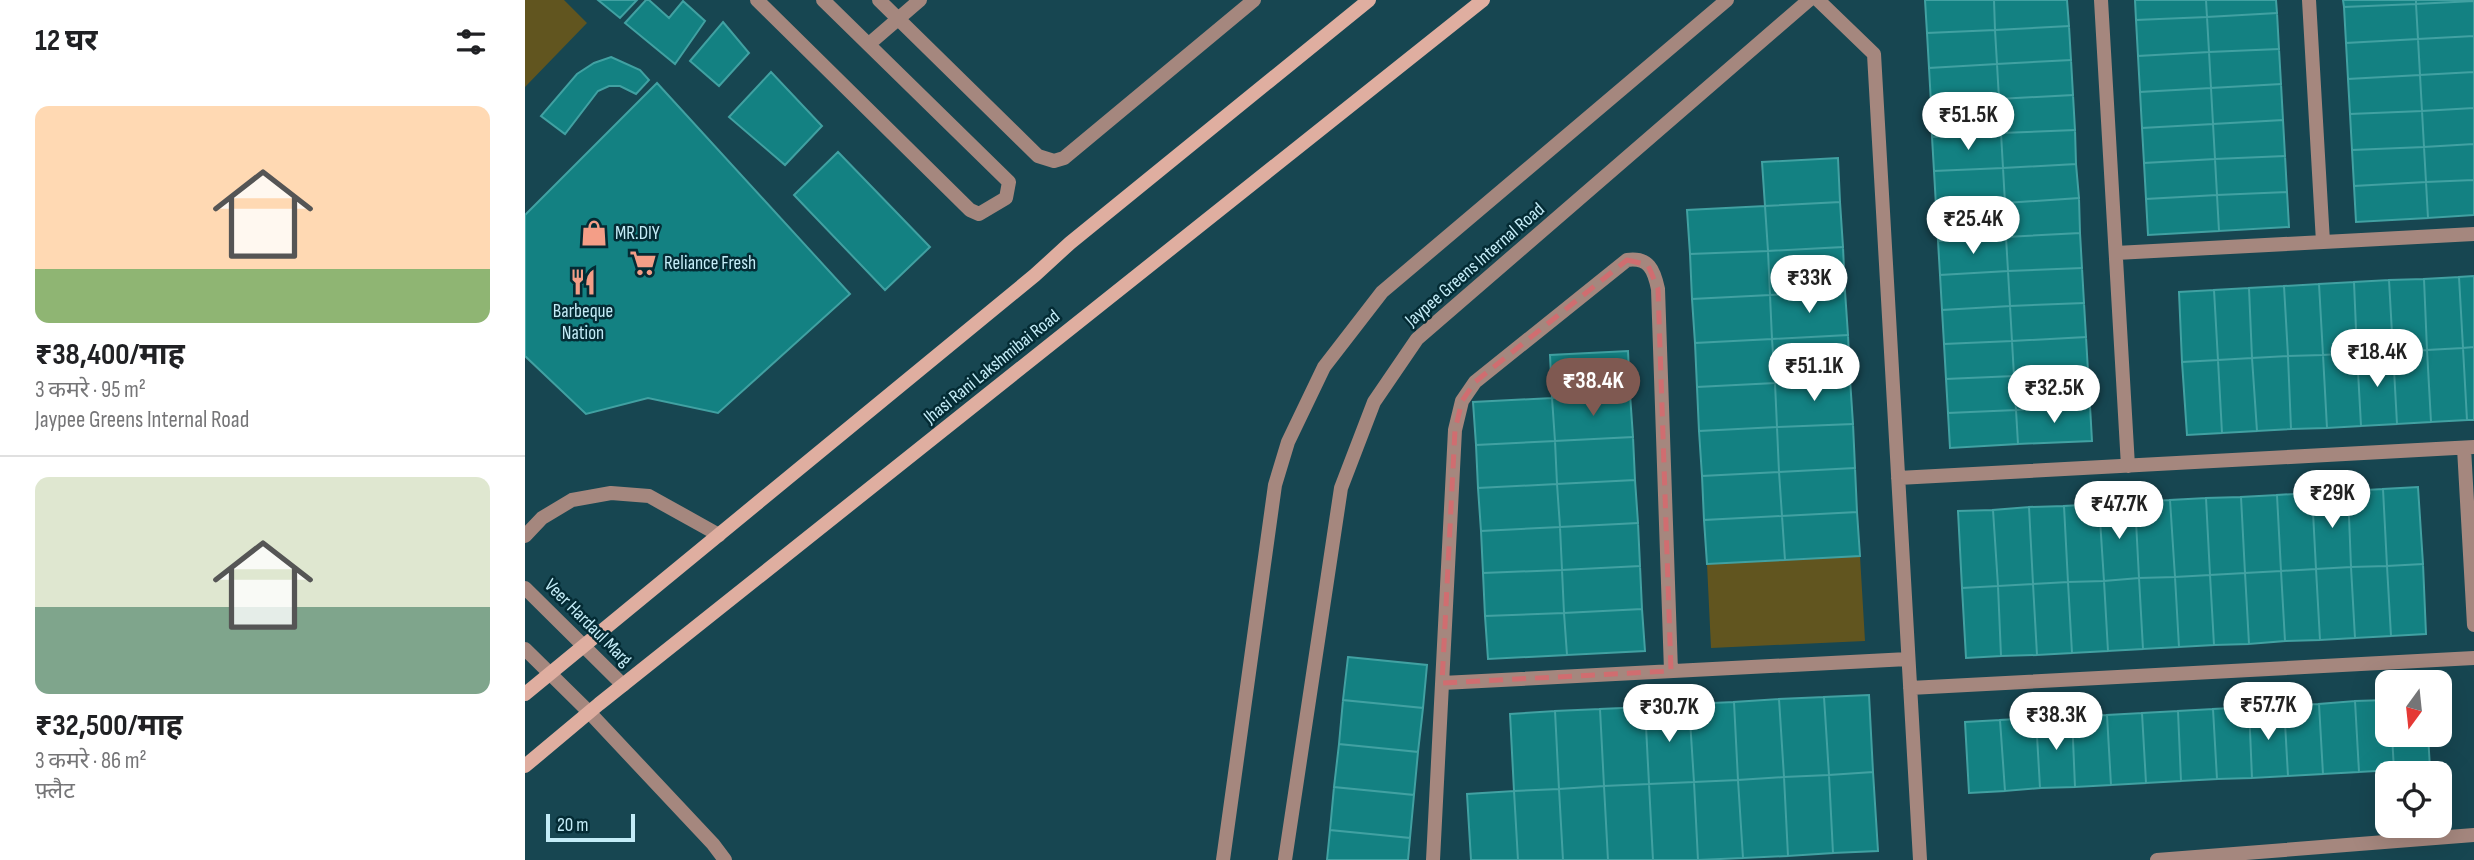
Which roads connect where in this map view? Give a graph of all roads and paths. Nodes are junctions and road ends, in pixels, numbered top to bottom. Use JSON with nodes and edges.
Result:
{"nodes":[{"id":1,"x":757,"y":0,"type":"edge"},
{"id":2,"x":823,"y":0,"type":"edge"},
{"id":3,"x":879,"y":0,"type":"edge"},
{"id":4,"x":920,"y":0,"type":"edge"},
{"id":5,"x":1254,"y":0,"type":"edge"},
{"id":6,"x":1369,"y":0,"type":"edge"},
{"id":7,"x":1483,"y":0,"type":"edge"},
{"id":8,"x":1727,"y":0,"type":"edge"},
{"id":9,"x":1809,"y":0,"type":"edge"},
{"id":10,"x":1818,"y":0,"type":"edge"},
{"id":11,"x":2101,"y":0,"type":"edge"},
{"id":12,"x":2309,"y":0,"type":"edge"},
{"id":13,"x":897,"y":19,"type":"junction"},
{"id":14,"x":869,"y":44,"type":"junction"},
{"id":15,"x":2474,"y":234,"type":"edge"},
{"id":16,"x":2323,"y":242,"type":"junction"},
{"id":17,"x":2116,"y":253,"type":"junction"},
{"id":18,"x":2469,"y":447,"type":"edge"},
{"id":19,"x":2128,"y":466,"type":"junction"},
{"id":20,"x":1898,"y":478,"type":"junction"},
{"id":21,"x":719,"y":535,"type":"junction"},
{"id":22,"x":525,"y":536,"type":"edge"},
{"id":23,"x":525,"y":588,"type":"edge"},
{"id":24,"x":2474,"y":625,"type":"edge"},
{"id":25,"x":584,"y":646,"type":"junction"},
{"id":26,"x":525,"y":649,"type":"edge"},
{"id":27,"x":2474,"y":658,"type":"edge"},
{"id":28,"x":1908,"y":659,"type":"junction"},
{"id":29,"x":1671,"y":671,"type":"junction"},
{"id":30,"x":549,"y":673,"type":"junction"},
{"id":31,"x":1442,"y":683,"type":"junction"},
{"id":32,"x":623,"y":685,"type":"junction"},
{"id":33,"x":1910,"y":688,"type":"junction"},
{"id":34,"x":525,"y":694,"type":"edge"},
{"id":35,"x":589,"y":712,"type":"junction"},
{"id":36,"x":525,"y":766,"type":"edge"},
{"id":37,"x":2474,"y":835,"type":"edge"},
{"id":38,"x":725,"y":860,"type":"edge"},
{"id":39,"x":1223,"y":860,"type":"edge"},
{"id":40,"x":1285,"y":860,"type":"edge"},
{"id":41,"x":1433,"y":860,"type":"edge"},
{"id":42,"x":1920,"y":860,"type":"edge"},
{"id":43,"x":2157,"y":860,"type":"edge"}],
"edges":[{"from":1,"to":14,"type":"street"},
{"from":2,"to":14,"type":"street"},
{"from":3,"to":13,"type":"street"},
{"from":4,"to":13,"type":"street"},
{"from":5,"to":13,"type":"street"},
{"from":6,"to":21,"type":"main road"},
{"from":7,"to":32,"type":"main road","name":"Jhasi Rani Lakshmibai Road"},
{"from":8,"to":39,"type":"street","name":"Jaypee Greens Internal Road"},
{"from":9,"to":40,"type":"street","name":"Jaypee Greens Internal Road"},
{"from":10,"to":20,"type":"street"},
{"from":11,"to":17,"type":"street"},
{"from":12,"to":16,"type":"street"},
{"from":13,"to":14,"type":"street"},
{"from":15,"to":16,"type":"street"},
{"from":16,"to":17,"type":"street"},
{"from":17,"to":19,"type":"street"},
{"from":18,"to":19,"type":"street"},
{"from":18,"to":24,"type":"street"},
{"from":19,"to":20,"type":"street"},
{"from":20,"to":28,"type":"street"},
{"from":21,"to":22,"type":"street"},
{"from":21,"to":25,"type":"main road"},
{"from":23,"to":25,"type":"street","name":"Veer Hardaul Marg"},
{"from":25,"to":30,"type":"main road"},
{"from":25,"to":32,"type":"street","name":"Veer Hardaul Marg"},
{"from":26,"to":30,"type":"street"},
{"from":27,"to":33,"type":"street"},
{"from":28,"to":29,"type":"street"},
{"from":28,"to":33,"type":"street"},
{"from":29,"to":31,"type":"street"},
{"from":29,"to":31,"type":"street"},
{"from":30,"to":34,"type":"main road"},
{"from":30,"to":35,"type":"street"},
{"from":31,"to":41,"type":"street"},
{"from":32,"to":35,"type":"main road","name":"Jhasi Rani Lakshmibai Road"},
{"from":33,"to":42,"type":"street"},
{"from":35,"to":36,"type":"main road","name":"Jhasi Rani Lakshmibai Road"},
{"from":35,"to":38,"type":"street"},
{"from":37,"to":43,"type":"street"}]}
